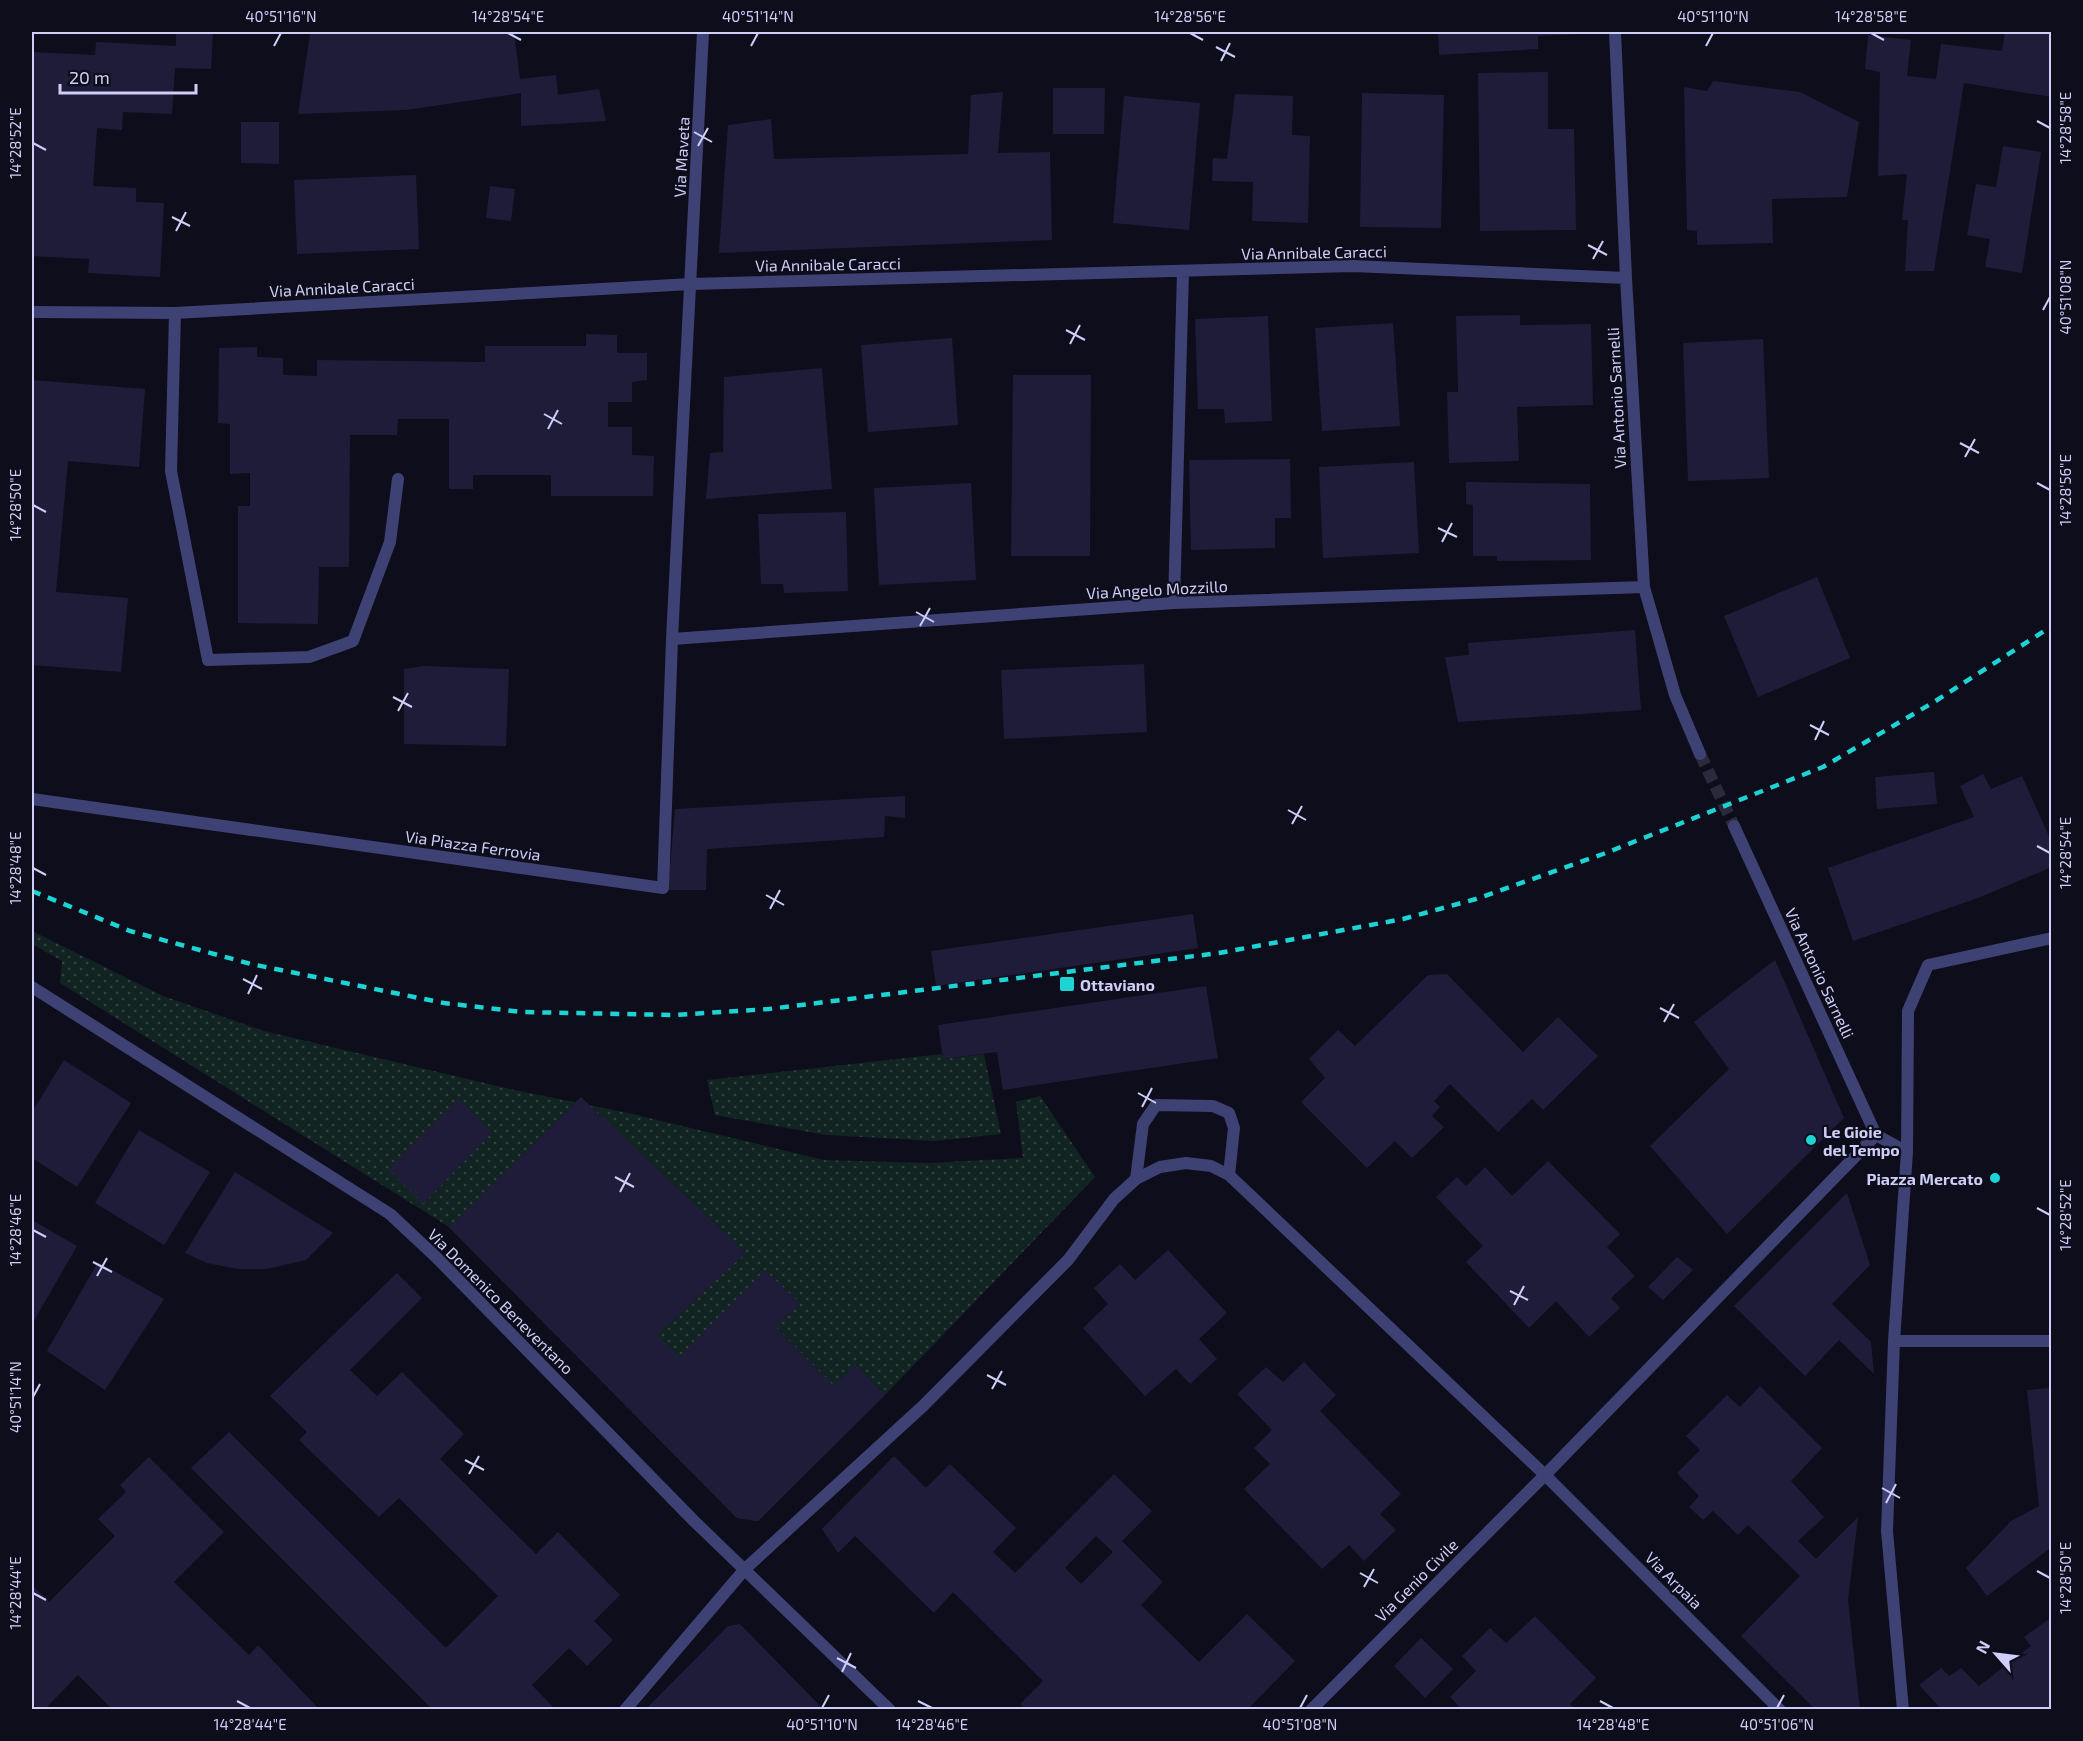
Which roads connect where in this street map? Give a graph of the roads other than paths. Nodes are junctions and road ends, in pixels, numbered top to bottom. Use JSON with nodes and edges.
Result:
{"nodes":[{"id":1,"x":704,"y":32,"type":"edge"},
{"id":2,"x":1615,"y":32,"type":"edge"},
{"id":3,"x":1183,"y":271,"type":"junction"},
{"id":4,"x":1626,"y":278,"type":"junction"},
{"id":5,"x":691,"y":284,"type":"junction"},
{"id":6,"x":32,"y":312,"type":"edge"},
{"id":7,"x":175,"y":313,"type":"junction"},
{"id":8,"x":398,"y":479,"type":"dead end"},
{"id":9,"x":1644,"y":587,"type":"junction"},
{"id":10,"x":1174,"y":603,"type":"junction"},
{"id":11,"x":672,"y":639,"type":"junction"},
{"id":12,"x":1700,"y":754,"type":"tunnel mouth"},
{"id":13,"x":32,"y":799,"type":"edge"},
{"id":14,"x":1734,"y":825,"type":"tunnel mouth"},
{"id":15,"x":2052,"y":938,"type":"edge"},
{"id":16,"x":32,"y":987,"type":"edge"},
{"id":17,"x":1876,"y":1135,"type":"junction"},
{"id":18,"x":1907,"y":1152,"type":"junction"},
{"id":19,"x":1229,"y":1175,"type":"junction"},
{"id":20,"x":1136,"y":1179,"type":"junction"},
{"id":21,"x":1894,"y":1341,"type":"junction"},
{"id":22,"x":2052,"y":1341,"type":"edge"},
{"id":23,"x":1545,"y":1475,"type":"junction"},
{"id":24,"x":745,"y":1569,"type":"junction"},
{"id":25,"x":625,"y":1710,"type":"edge"},
{"id":26,"x":890,"y":1710,"type":"edge"},
{"id":27,"x":1311,"y":1710,"type":"edge"},
{"id":28,"x":1780,"y":1710,"type":"edge"},
{"id":29,"x":1903,"y":1710,"type":"edge"}],
"edges":[{"from":1,"to":5,"type":"street","name":"Via Maveta"},
{"from":2,"to":4,"type":"street","name":"Via Antonio Sarnelli"},
{"from":3,"to":4,"type":"street","name":"Via Annibale Caracci"},
{"from":3,"to":5,"type":"street","name":"Via Annibale Caracci"},
{"from":3,"to":10,"type":"street"},
{"from":4,"to":9,"type":"street","name":"Via Antonio Sarnelli"},
{"from":5,"to":7,"type":"street","name":"Via Annibale Caracci"},
{"from":5,"to":11,"type":"street","name":"Via Maveta"},
{"from":6,"to":7,"type":"street","name":"Via Annibale Caracci"},
{"from":7,"to":8,"type":"street"},
{"from":9,"to":10,"type":"street","name":"Via Angelo Mozzillo"},
{"from":9,"to":12,"type":"street","name":"Via Antonio Sarnelli"},
{"from":10,"to":11,"type":"street","name":"Via Angelo Mozzillo"},
{"from":11,"to":13,"type":"street","name":"Via Piazza Ferrovia"},
{"from":14,"to":17,"type":"street","name":"Via Antonio Sarnelli"},
{"from":15,"to":18,"type":"street"},
{"from":16,"to":24,"type":"street","name":"Via Domenico Beneventano"},
{"from":17,"to":18,"type":"street"},
{"from":17,"to":23,"type":"street","name":"Via Genio Civile"},
{"from":18,"to":21,"type":"street"},
{"from":19,"to":20,"type":"street"},
{"from":19,"to":20,"type":"street"},
{"from":19,"to":23,"type":"street","name":"Via Arpaia"},
{"from":20,"to":24,"type":"street"},
{"from":21,"to":22,"type":"street"},
{"from":21,"to":29,"type":"street"},
{"from":23,"to":27,"type":"street","name":"Via Genio Civile"},
{"from":23,"to":28,"type":"street","name":"Via Arpaia"},
{"from":24,"to":25,"type":"street"},
{"from":24,"to":26,"type":"street","name":"Via Domenico Beneventano"}]}
